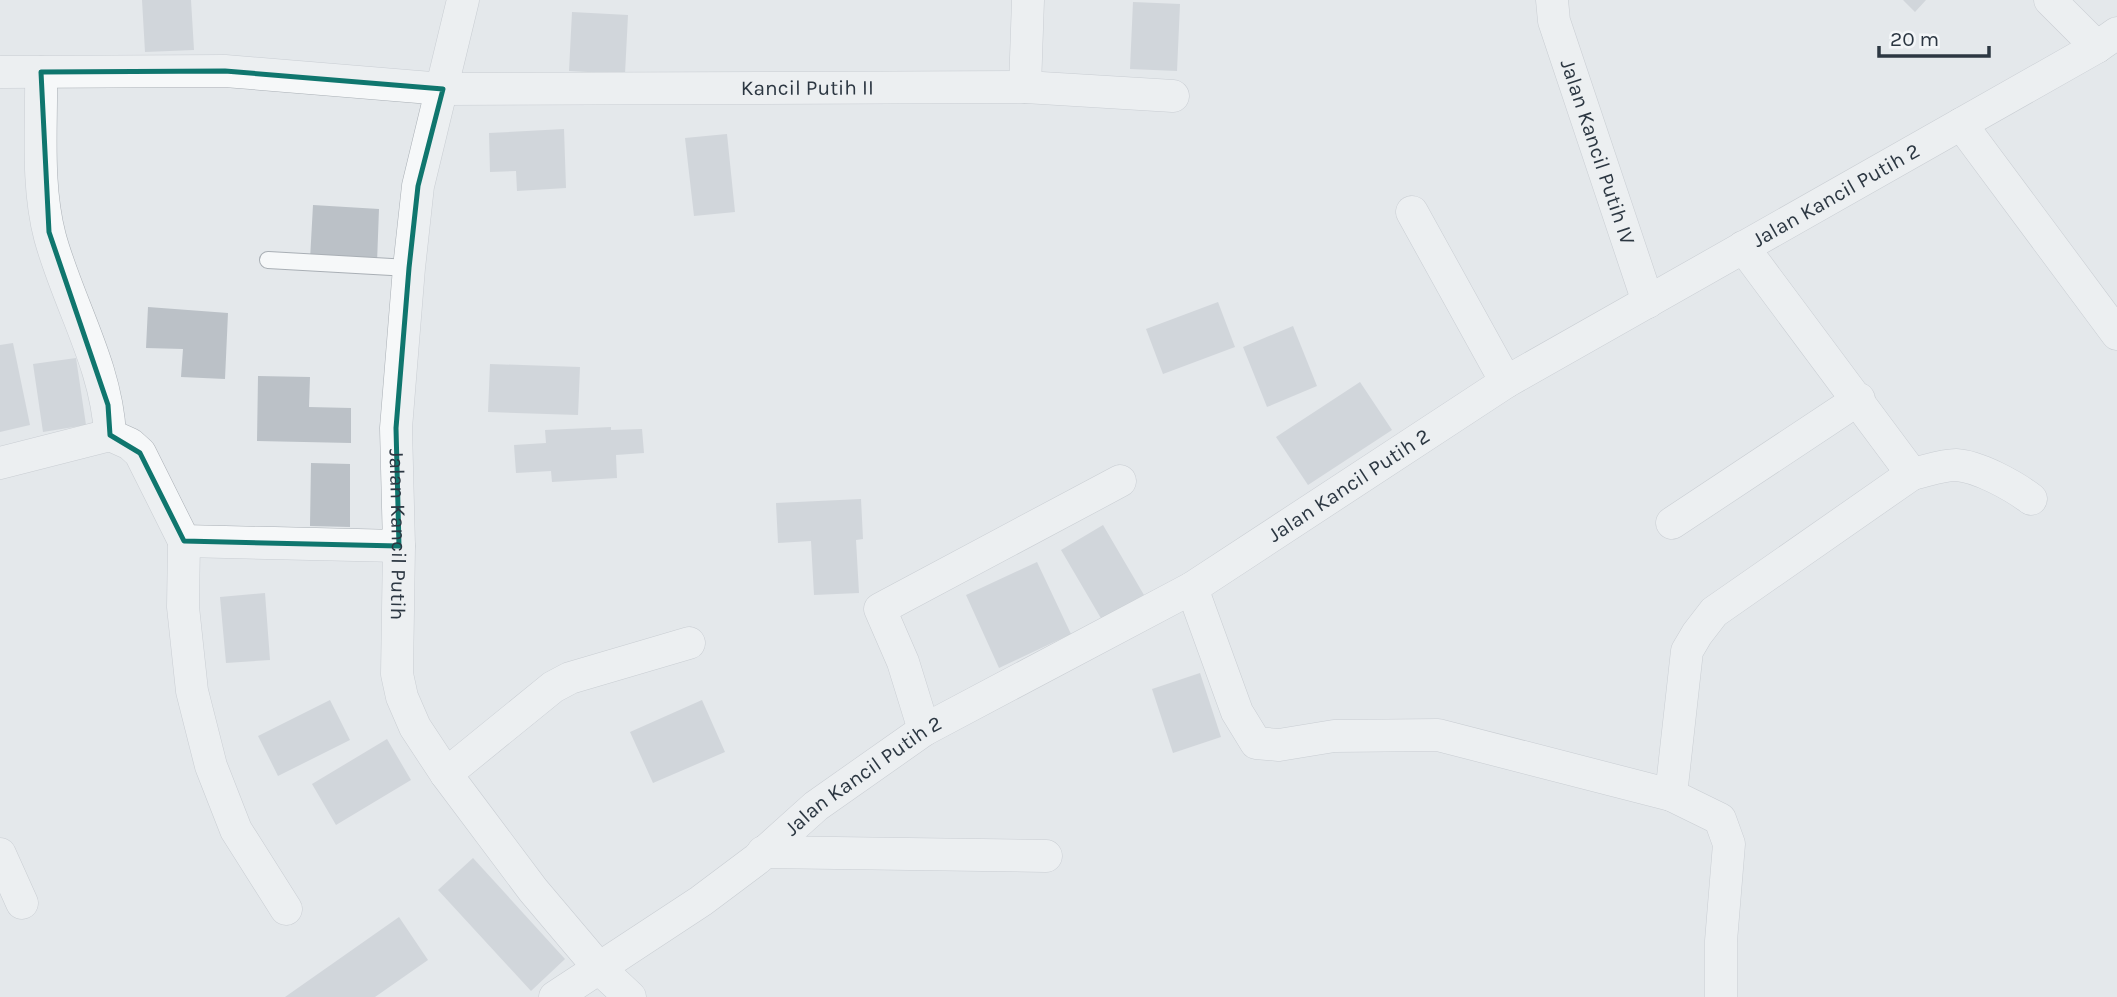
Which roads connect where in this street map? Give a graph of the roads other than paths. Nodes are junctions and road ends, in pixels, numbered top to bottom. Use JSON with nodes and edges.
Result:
{"nodes":[{"id":1,"x":463,"y":0,"type":"edge"},
{"id":2,"x":1028,"y":0,"type":"edge"},
{"id":3,"x":1552,"y":0,"type":"edge"},
{"id":4,"x":2050,"y":0,"type":"edge"},
{"id":5,"x":2107,"y":40,"type":"edge"},
{"id":6,"x":0,"y":72,"type":"edge"},
{"id":7,"x":41,"y":72,"type":"junction"},
{"id":8,"x":1025,"y":87,"type":"junction"},
{"id":9,"x":443,"y":89,"type":"junction"},
{"id":10,"x":1173,"y":96,"type":"dead end"},
{"id":11,"x":1961,"y":124,"type":"junction"},
{"id":12,"x":1412,"y":212,"type":"dead end"},
{"id":13,"x":1743,"y":247,"type":"junction"},
{"id":14,"x":268,"y":260,"type":"dead end"},
{"id":15,"x":409,"y":268,"type":"junction"},
{"id":16,"x":1648,"y":302,"type":"junction"},
{"id":17,"x":2117,"y":334,"type":"edge"},
{"id":18,"x":1506,"y":382,"type":"junction"},
{"id":19,"x":1859,"y":399,"type":"junction"},
{"id":20,"x":110,"y":435,"type":"junction"},
{"id":21,"x":0,"y":463,"type":"edge"},
{"id":22,"x":1913,"y":474,"type":"junction"},
{"id":23,"x":1120,"y":481,"type":"dead end"},
{"id":24,"x":2031,"y":499,"type":"dead end"},
{"id":25,"x":1672,"y":523,"type":"dead end"},
{"id":26,"x":184,"y":541,"type":"junction"},
{"id":27,"x":399,"y":547,"type":"junction"},
{"id":28,"x":1192,"y":587,"type":"junction"},
{"id":29,"x":689,"y":643,"type":"dead end"},
{"id":30,"x":924,"y":730,"type":"junction"},
{"id":31,"x":446,"y":774,"type":"junction"},
{"id":32,"x":1671,"y":795,"type":"junction"},
{"id":33,"x":763,"y":852,"type":"junction"},
{"id":34,"x":0,"y":854,"type":"edge"},
{"id":35,"x":1046,"y":856,"type":"dead end"},
{"id":36,"x":22,"y":903,"type":"dead end"},
{"id":37,"x":286,"y":909,"type":"dead end"},
{"id":38,"x":599,"y":968,"type":"junction"},
{"id":39,"x":555,"y":997,"type":"edge"},
{"id":40,"x":630,"y":997,"type":"edge"},
{"id":41,"x":1721,"y":997,"type":"edge"}],
"edges":[{"from":1,"to":9,"type":"street","name":"Jalan Kancil Putih"},
{"from":2,"to":8,"type":"street"},
{"from":3,"to":16,"type":"street","name":"Jalan Kancil Putih IV"},
{"from":4,"to":5,"type":"street"},
{"from":5,"to":11,"type":"street","name":"Jalan Kancil Putih 2"},
{"from":6,"to":7,"type":"street","name":"Kancil Putih II"},
{"from":7,"to":9,"type":"street","name":"Kancil Putih II"},
{"from":7,"to":20,"type":"street"},
{"from":8,"to":9,"type":"street","name":"Kancil Putih II"},
{"from":8,"to":10,"type":"street","name":"Kancil Putih II"},
{"from":9,"to":15,"type":"street","name":"Jalan Kancil Putih"},
{"from":11,"to":13,"type":"street","name":"Jalan Kancil Putih 2"},
{"from":11,"to":17,"type":"street"},
{"from":12,"to":18,"type":"street"},
{"from":13,"to":16,"type":"street","name":"Jalan Kancil Putih 2"},
{"from":13,"to":19,"type":"street"},
{"from":14,"to":15,"type":"lane"},
{"from":15,"to":27,"type":"street","name":"Jalan Kancil Putih"},
{"from":16,"to":18,"type":"street","name":"Jalan Kancil Putih 2"},
{"from":18,"to":28,"type":"street","name":"Jalan Kancil Putih 2"},
{"from":19,"to":22,"type":"street"},
{"from":19,"to":25,"type":"street"},
{"from":20,"to":21,"type":"street"},
{"from":20,"to":26,"type":"street"},
{"from":22,"to":24,"type":"street"},
{"from":22,"to":32,"type":"street"},
{"from":23,"to":30,"type":"street"},
{"from":26,"to":27,"type":"street"},
{"from":26,"to":37,"type":"street"},
{"from":27,"to":31,"type":"street","name":"Jalan Kancil Putih"},
{"from":28,"to":30,"type":"street","name":"Jalan Kancil Putih 2"},
{"from":28,"to":32,"type":"street"},
{"from":29,"to":31,"type":"street"},
{"from":30,"to":33,"type":"street","name":"Jalan Kancil Putih 2"},
{"from":31,"to":38,"type":"street","name":"Jalan Kancil Putih"},
{"from":32,"to":41,"type":"street"},
{"from":33,"to":35,"type":"street"},
{"from":33,"to":38,"type":"street","name":"Jalan Kancil Putih 2"},
{"from":34,"to":36,"type":"street"},
{"from":38,"to":39,"type":"street","name":"Jalan Kancil Putih 2"},
{"from":38,"to":40,"type":"street","name":"Jalan Kancil Putih"}]}
